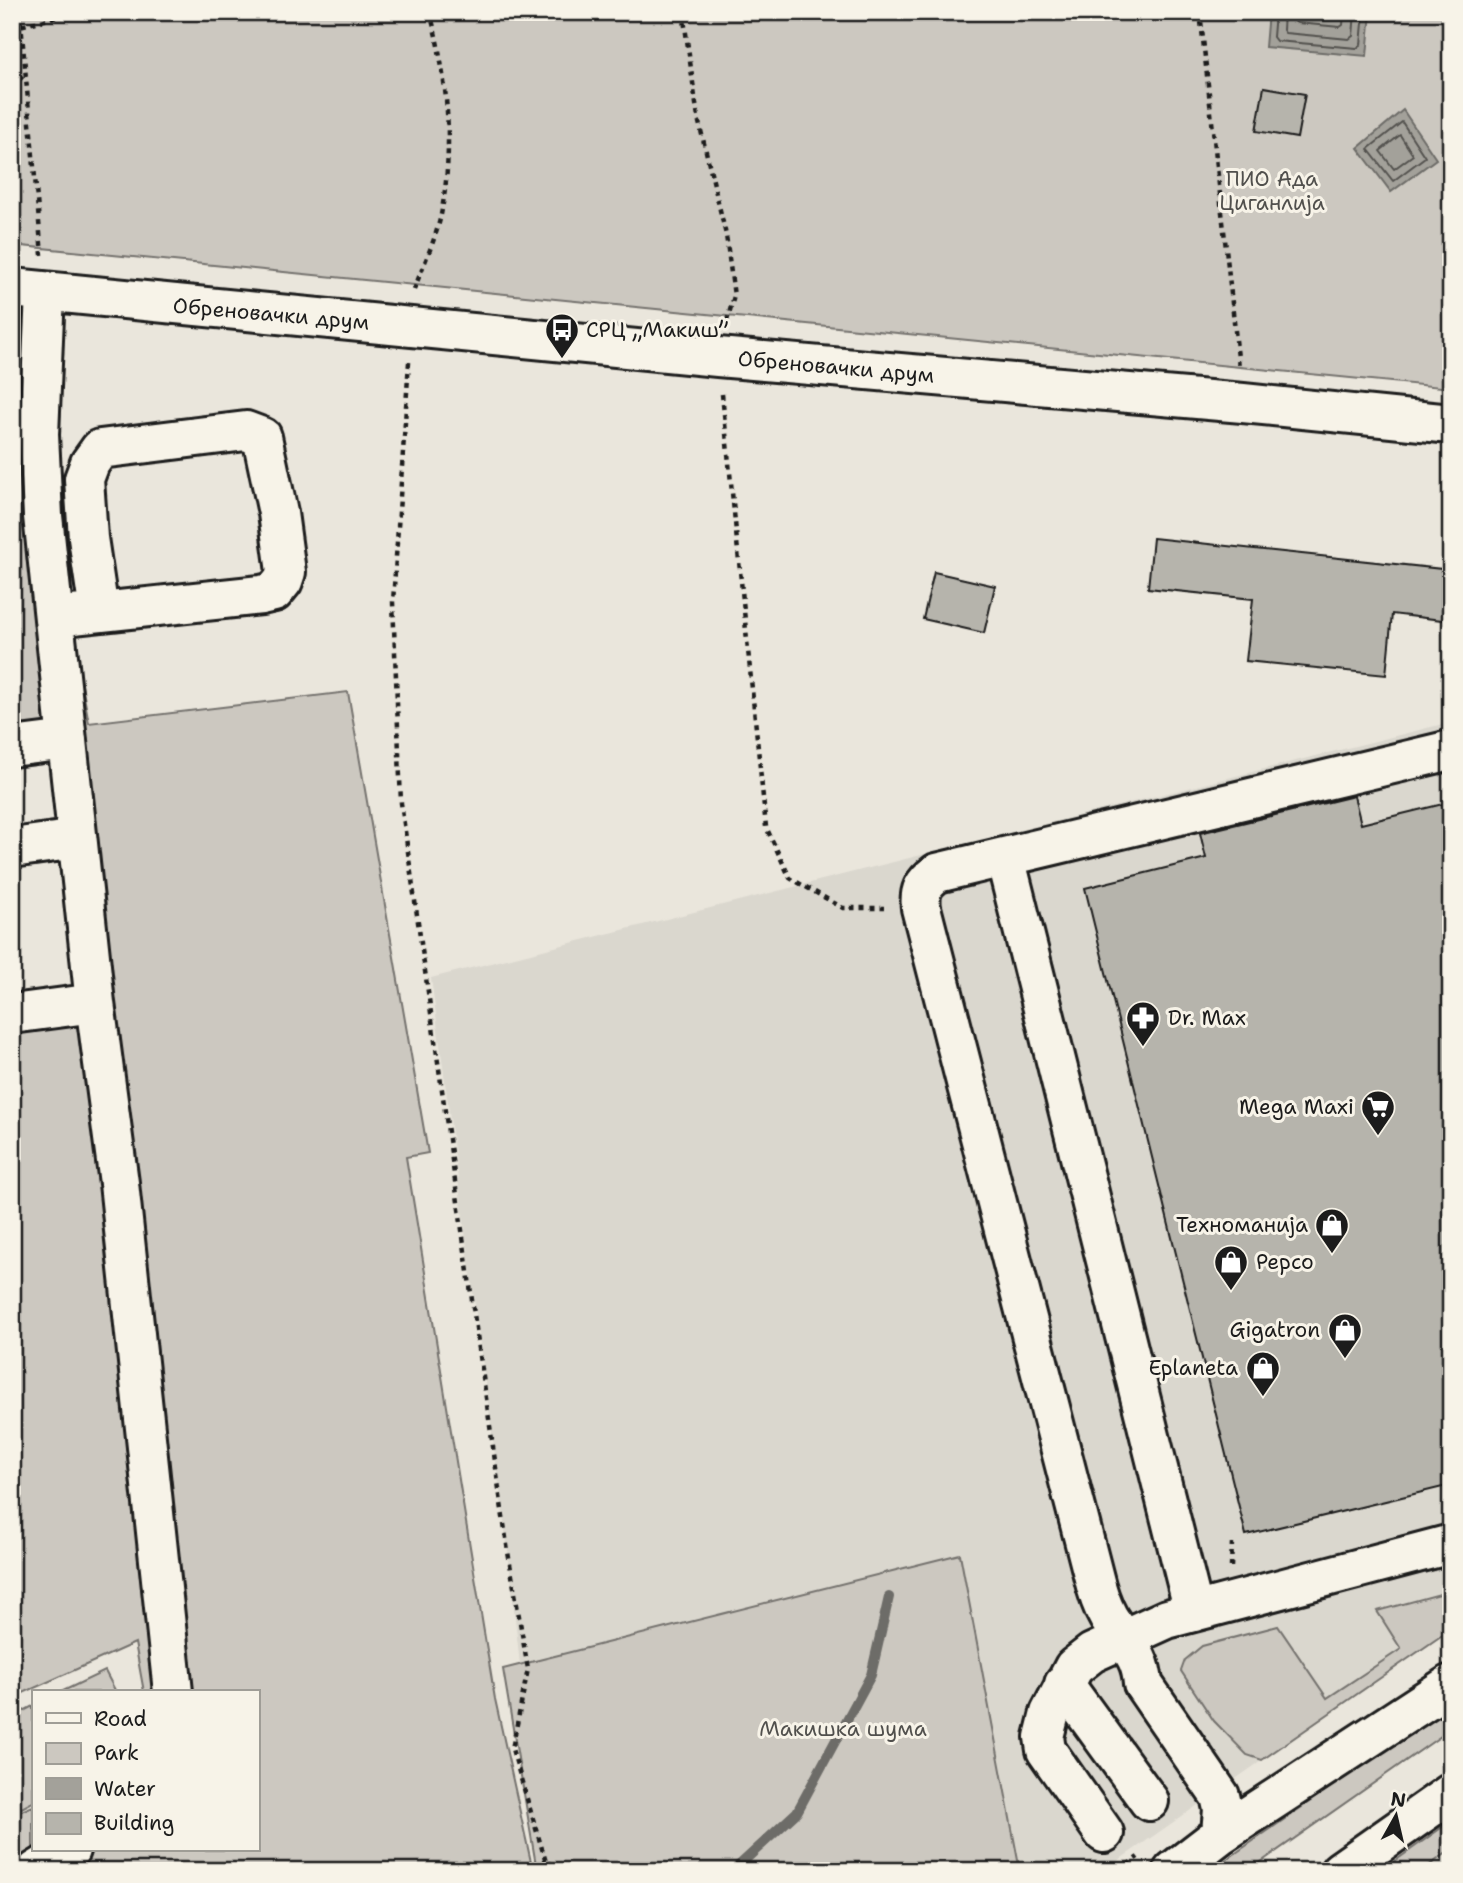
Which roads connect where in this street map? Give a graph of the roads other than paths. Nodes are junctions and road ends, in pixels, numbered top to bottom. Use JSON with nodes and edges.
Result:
{"nodes":[{"id":1,"x":28,"y":290,"type":"edge"},
{"id":2,"x":1451,"y":425,"type":"edge"},
{"id":3,"x":99,"y":612,"type":"junction"},
{"id":4,"x":54,"y":617,"type":"junction"},
{"id":5,"x":67,"y":740,"type":"junction"},
{"id":6,"x":12,"y":747,"type":"edge"},
{"id":7,"x":1451,"y":750,"type":"edge"},
{"id":8,"x":77,"y":839,"type":"junction"},
{"id":9,"x":12,"y":848,"type":"edge"},
{"id":10,"x":1005,"y":858,"type":"junction"},
{"id":11,"x":95,"y":1003,"type":"junction"},
{"id":12,"x":12,"y":1014,"type":"edge"},
{"id":13,"x":1451,"y":1544,"type":"edge"},
{"id":14,"x":1194,"y":1612,"type":"junction"},
{"id":15,"x":1133,"y":1653,"type":"junction"},
{"id":16,"x":1064,"y":1684,"type":"junction"},
{"id":17,"x":1451,"y":1684,"type":"edge"},
{"id":18,"x":173,"y":1690,"type":"edge"},
{"id":19,"x":1451,"y":1793,"type":"edge"},
{"id":20,"x":1277,"y":1798,"type":"junction"},
{"id":21,"x":1149,"y":1801,"type":"dead end"},
{"id":22,"x":1104,"y":1833,"type":"dead end"},
{"id":23,"x":1221,"y":1834,"type":"junction"},
{"id":24,"x":67,"y":1852,"type":"edge"},
{"id":25,"x":36,"y":1871,"type":"edge"},
{"id":26,"x":1174,"y":1871,"type":"edge"},
{"id":27,"x":1340,"y":1871,"type":"edge"}],
"edges":[{"from":1,"to":2,"type":"street","name":"Обреновачки друм"},
{"from":1,"to":4,"type":"street"},
{"from":3,"to":3,"type":"street"},
{"from":3,"to":4,"type":"street"},
{"from":4,"to":5,"type":"street"},
{"from":5,"to":6,"type":"street"},
{"from":5,"to":8,"type":"street"},
{"from":7,"to":10,"type":"street"},
{"from":8,"to":9,"type":"street"},
{"from":8,"to":11,"type":"street"},
{"from":10,"to":14,"type":"street"},
{"from":10,"to":15,"type":"street"},
{"from":11,"to":12,"type":"street"},
{"from":11,"to":18,"type":"street"},
{"from":13,"to":14,"type":"street"},
{"from":14,"to":15,"type":"street"},
{"from":15,"to":16,"type":"street"},
{"from":15,"to":20,"type":"street"},
{"from":15,"to":23,"type":"street"},
{"from":16,"to":21,"type":"street"},
{"from":16,"to":22,"type":"street"},
{"from":17,"to":20,"type":"street"},
{"from":19,"to":27,"type":"street"},
{"from":20,"to":23,"type":"street"},
{"from":23,"to":26,"type":"street"},
{"from":24,"to":25,"type":"street"}]}
